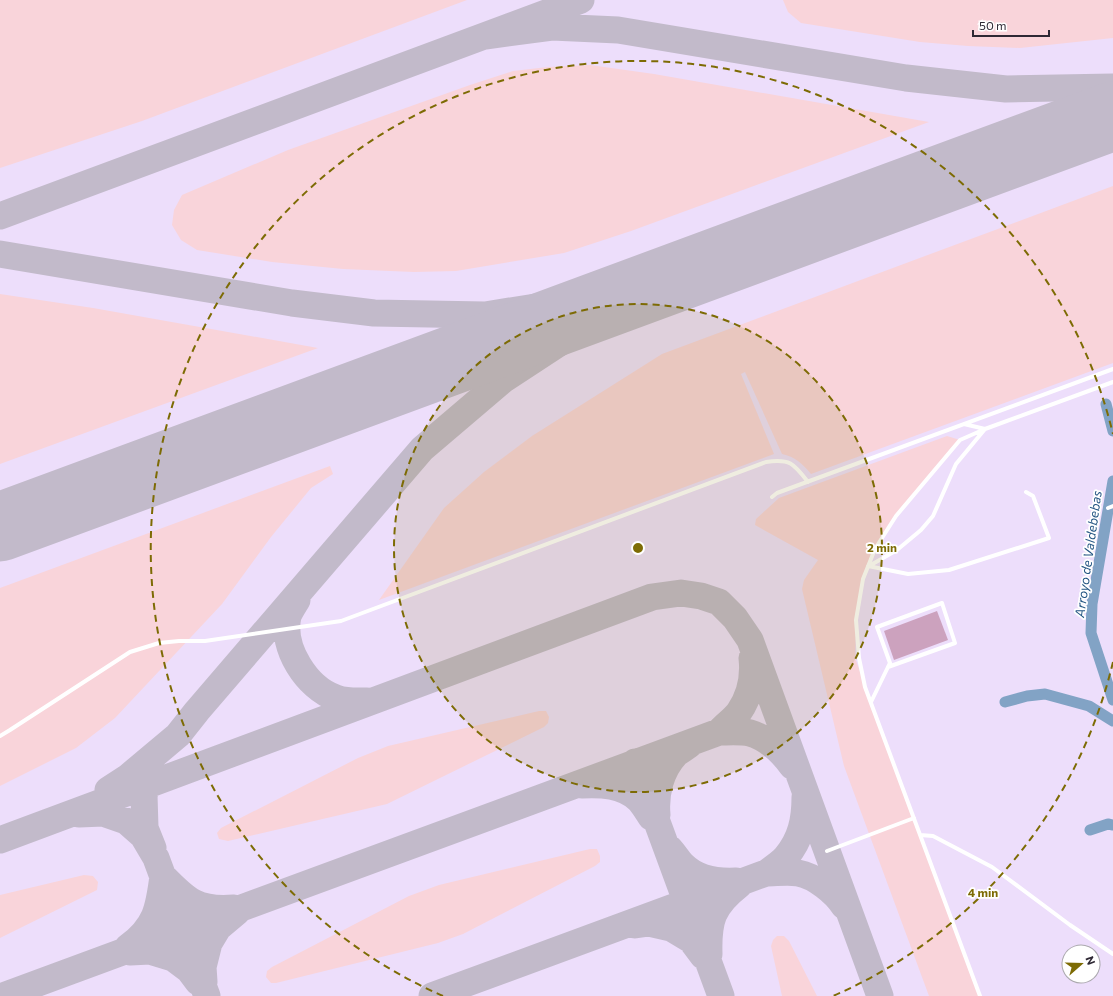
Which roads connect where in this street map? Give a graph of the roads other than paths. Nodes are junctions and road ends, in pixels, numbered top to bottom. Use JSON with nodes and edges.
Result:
{"nodes":[{"id":1,"x":1113,"y":369,"type":"edge"},
{"id":2,"x":1113,"y":382,"type":"edge"},
{"id":3,"x":964,"y":424,"type":"junction"},
{"id":4,"x":985,"y":428,"type":"junction"},
{"id":5,"x":808,"y":482,"type":"junction"},
{"id":6,"x":1026,"y":492,"type":"dead end"},
{"id":7,"x":772,"y":497,"type":"dead end"},
{"id":8,"x":1113,"y":506,"type":"edge"},
{"id":9,"x":1108,"y":508,"type":"dead end"},
{"id":10,"x":868,"y":566,"type":"junction"},
{"id":11,"x":888,"y":667,"type":"junction"},
{"id":12,"x":871,"y":702,"type":"junction"},
{"id":13,"x":0,"y":736,"type":"edge"},
{"id":14,"x":914,"y":818,"type":"junction"},
{"id":15,"x":920,"y":835,"type":"junction"},
{"id":16,"x":827,"y":851,"type":"dead end"},
{"id":17,"x":1113,"y":954,"type":"edge"},
{"id":18,"x":980,"y":996,"type":"edge"}],
"edges":[{"from":1,"to":3,"type":"lane"},
{"from":2,"to":4,"type":"lane"},
{"from":3,"to":4,"type":"lane"},
{"from":3,"to":5,"type":"lane"},
{"from":4,"to":10,"type":"lane"},
{"from":4,"to":10,"type":"lane"},
{"from":5,"to":7,"type":"lane"},
{"from":5,"to":13,"type":"lane"},
{"from":6,"to":10,"type":"lane"},
{"from":8,"to":9,"type":"lane"},
{"from":10,"to":12,"type":"lane"},
{"from":11,"to":11,"type":"lane"},
{"from":11,"to":12,"type":"lane"},
{"from":12,"to":14,"type":"lane"},
{"from":14,"to":15,"type":"lane"},
{"from":14,"to":16,"type":"lane"},
{"from":15,"to":17,"type":"lane"},
{"from":15,"to":18,"type":"lane"}]}
